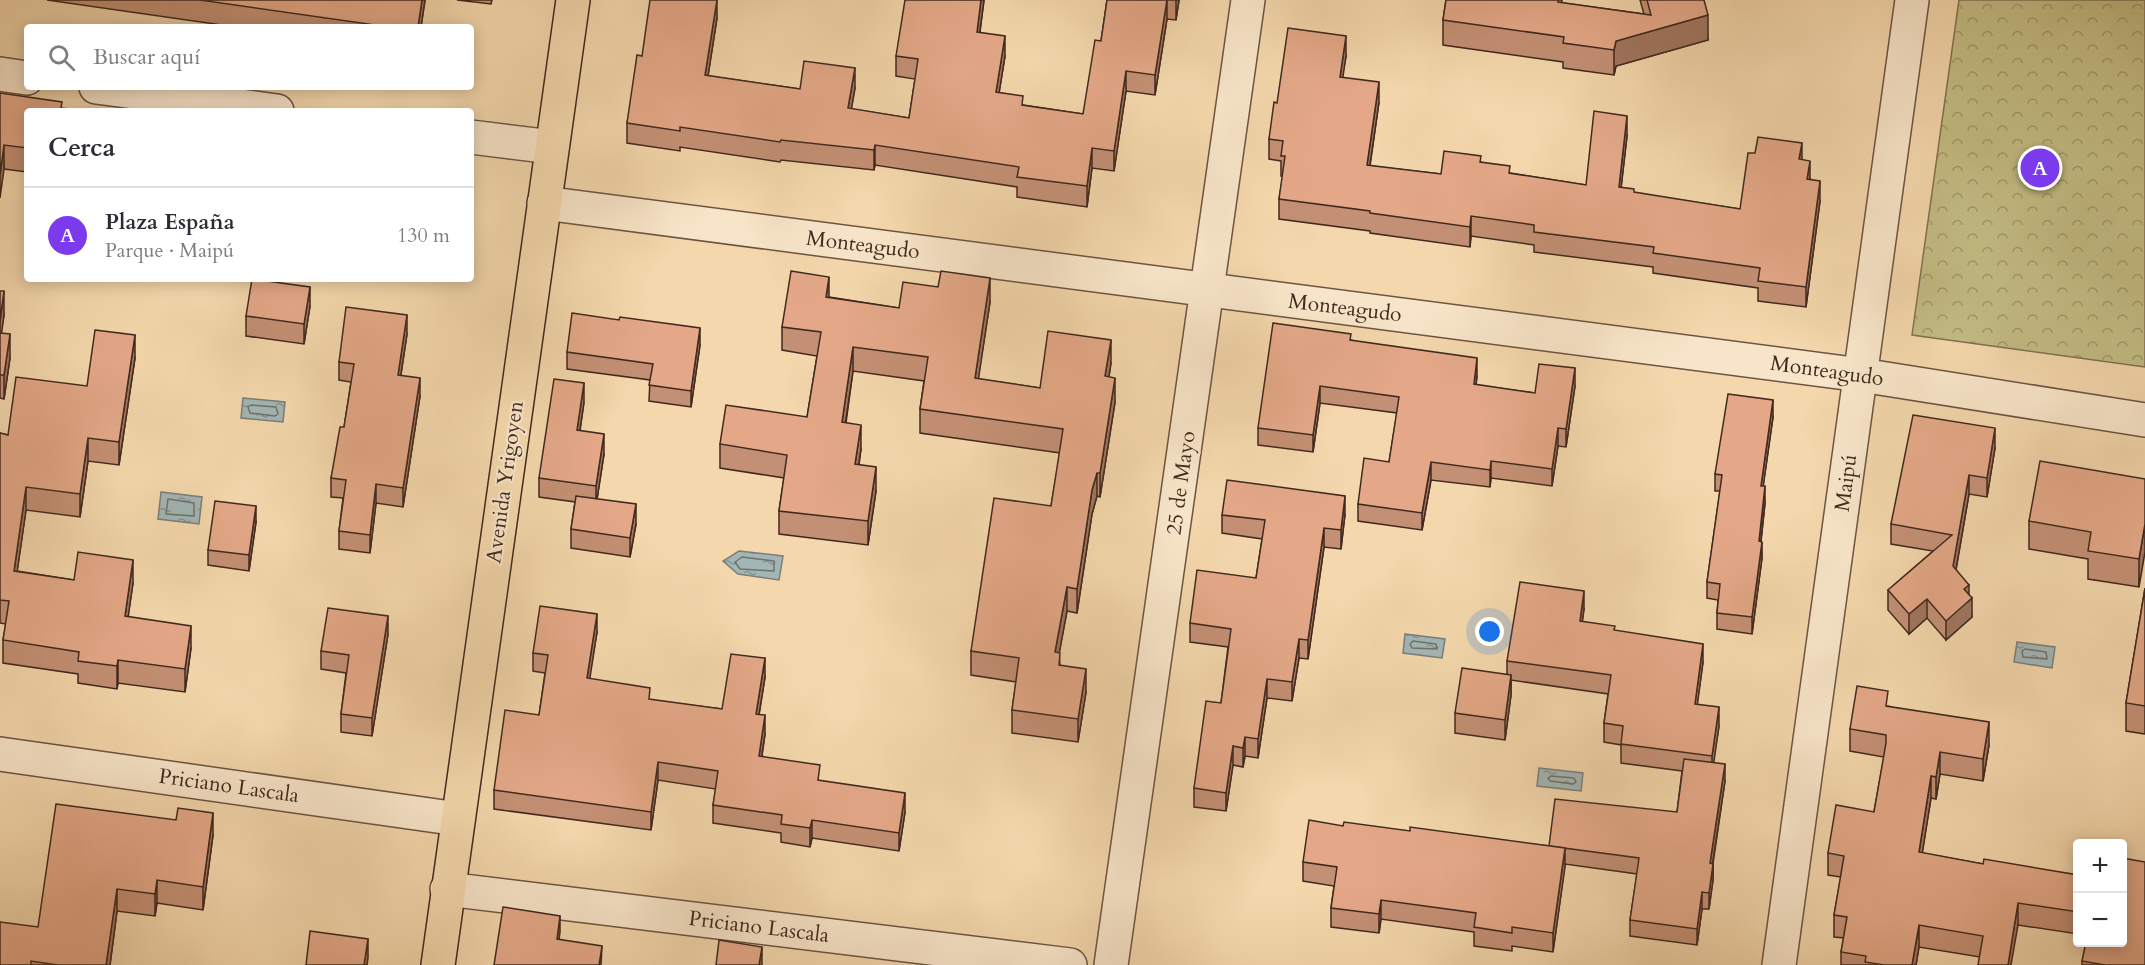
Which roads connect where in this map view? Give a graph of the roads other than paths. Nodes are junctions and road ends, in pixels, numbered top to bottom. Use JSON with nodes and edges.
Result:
{"nodes":[{"id":1,"x":573,"y":0,"type":"edge"},
{"id":2,"x":1248,"y":0,"type":"edge"},
{"id":3,"x":1912,"y":0,"type":"edge"},
{"id":4,"x":0,"y":74,"type":"edge"},
{"id":5,"x":24,"y":78,"type":"edge"},
{"id":6,"x":119,"y":90,"type":"edge"},
{"id":7,"x":254,"y":108,"type":"edge"},
{"id":8,"x":474,"y":137,"type":"edge"},
{"id":9,"x":552,"y":147,"type":"junction"},
{"id":10,"x":544,"y":203,"type":"junction"},
{"id":11,"x":1208,"y":290,"type":"junction"},
{"id":12,"x":1861,"y":375,"type":"junction"},
{"id":13,"x":2145,"y":420,"type":"edge"},
{"id":14,"x":0,"y":754,"type":"edge"},
{"id":15,"x":458,"y":819,"type":"junction"},
{"id":16,"x":447,"y":889,"type":"junction"},
{"id":17,"x":438,"y":965,"type":"edge"},
{"id":18,"x":1070,"y":965,"type":"edge"},
{"id":19,"x":1111,"y":965,"type":"edge"},
{"id":20,"x":1779,"y":965,"type":"edge"}],
"edges":[{"from":1,"to":9,"type":"main road","name":"Avenida Yrigoyen"},
{"from":2,"to":11,"type":"street","name":"25 de Mayo"},
{"from":3,"to":12,"type":"street","name":"Maipú"},
{"from":4,"to":5,"type":"street"},
{"from":6,"to":7,"type":"street"},
{"from":8,"to":9,"type":"street"},
{"from":9,"to":10,"type":"main road","name":"Avenida Yrigoyen"},
{"from":10,"to":11,"type":"street","name":"Monteagudo"},
{"from":10,"to":15,"type":"main road","name":"Avenida Yrigoyen"},
{"from":11,"to":12,"type":"street","name":"Monteagudo"},
{"from":11,"to":19,"type":"street","name":"25 de Mayo"},
{"from":12,"to":13,"type":"street","name":"Monteagudo"},
{"from":12,"to":20,"type":"street","name":"Maipú"},
{"from":14,"to":15,"type":"street","name":"Priciano Lascala"},
{"from":15,"to":16,"type":"main road","name":"Avenida Yrigoyen"},
{"from":16,"to":17,"type":"main road","name":"Avenida Yrigoyen"},
{"from":16,"to":18,"type":"street","name":"Priciano Lascala"}]}
